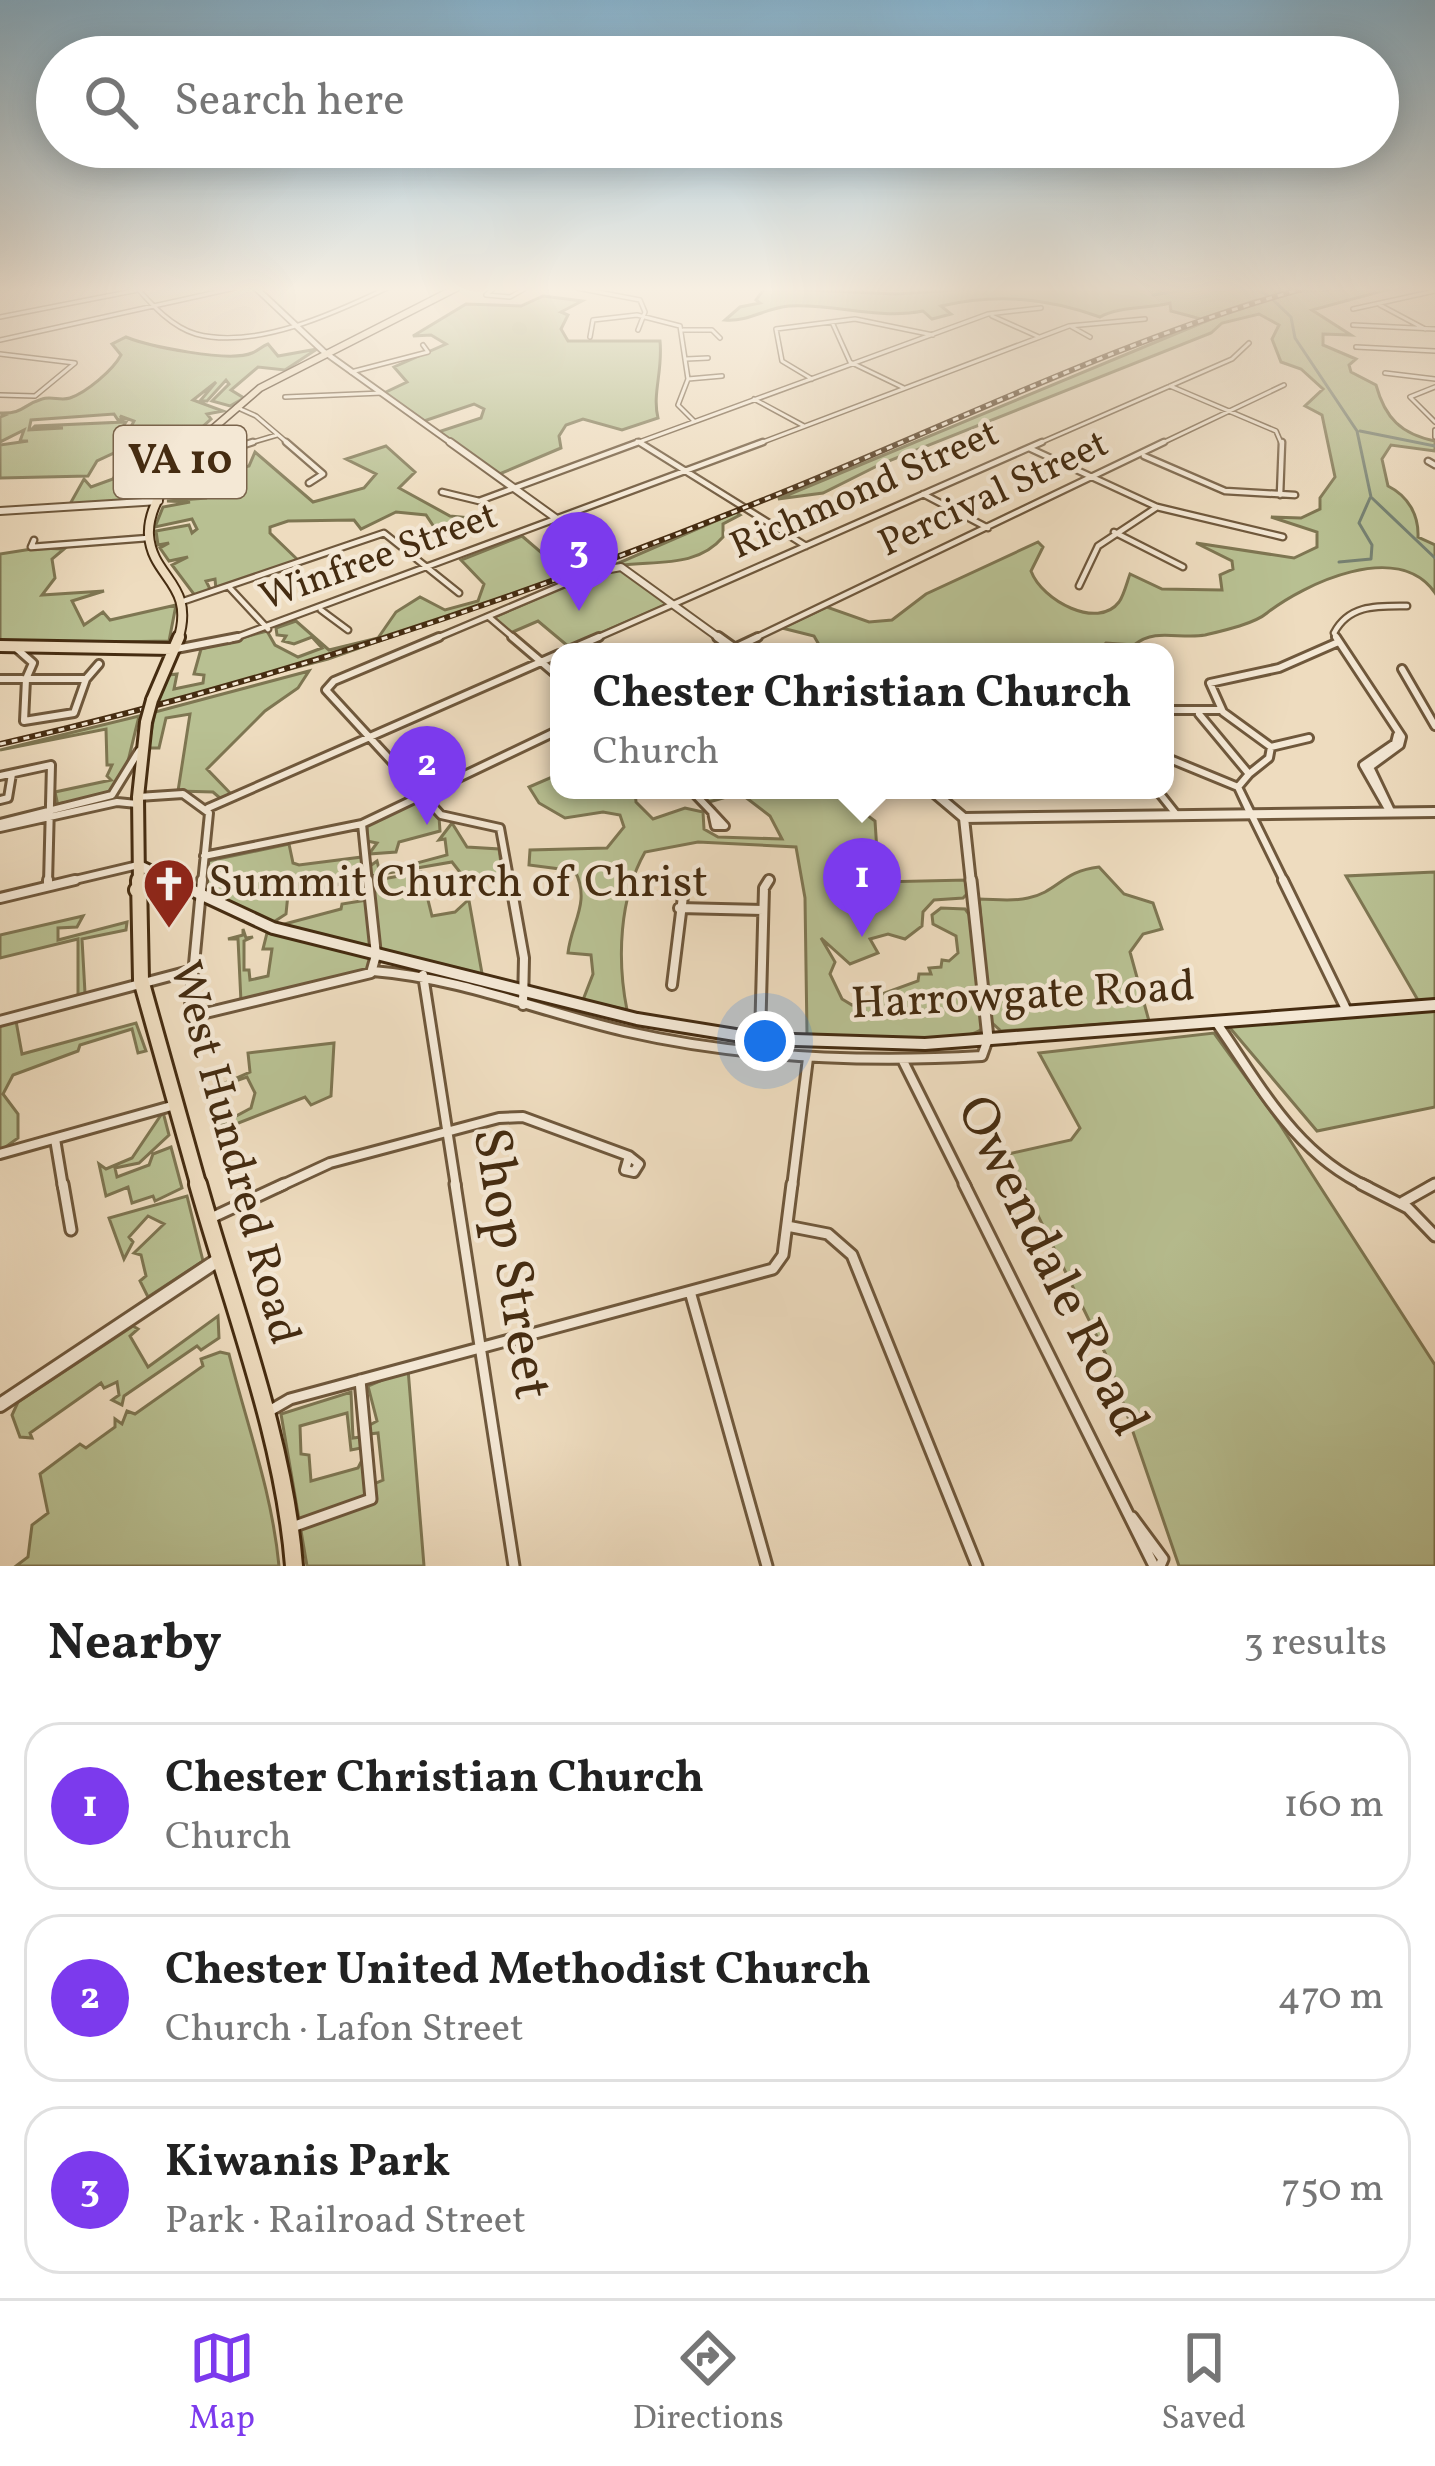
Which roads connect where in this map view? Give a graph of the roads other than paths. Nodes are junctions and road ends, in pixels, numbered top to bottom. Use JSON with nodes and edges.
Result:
{"nodes":[{"id":1,"x":74,"y":361,"type":"edge"},
{"id":2,"x":307,"y":361,"type":"edge"},
{"id":3,"x":336,"y":361,"type":"edge"},
{"id":4,"x":403,"y":361,"type":"edge"},
{"id":5,"x":686,"y":361,"type":"edge"},
{"id":6,"x":782,"y":361,"type":"edge"},
{"id":7,"x":851,"y":361,"type":"edge"},
{"id":8,"x":860,"y":361,"type":"edge"},
{"id":9,"x":975,"y":361,"type":"edge"},
{"id":10,"x":1225,"y":361,"type":"edge"},
{"id":11,"x":852,"y":364,"type":"junction"},
{"id":12,"x":351,"y":372,"type":"junction"},
{"id":13,"x":1385,"y":373,"type":"dead end"},
{"id":14,"x":722,"y":376,"type":"dead end"},
{"id":15,"x":688,"y":379,"type":"junction"},
{"id":16,"x":812,"y":379,"type":"junction"},
{"id":17,"x":1435,"y":383,"type":"edge"},
{"id":18,"x":1283,"y":385,"type":"dead end"},
{"id":19,"x":1170,"y":386,"type":"junction"},
{"id":20,"x":904,"y":388,"type":"junction"},
{"id":21,"x":382,"y":394,"type":"junction"},
{"id":22,"x":0,"y":395,"type":"edge"},
{"id":23,"x":285,"y":397,"type":"dead end"},
{"id":24,"x":754,"y":399,"type":"junction"},
{"id":25,"x":236,"y":407,"type":"junction"},
{"id":26,"x":1234,"y":412,"type":"junction"},
{"id":27,"x":694,"y":421,"type":"junction"},
{"id":28,"x":804,"y":426,"type":"junction"},
{"id":29,"x":1435,"y":430,"type":"edge"},
{"id":30,"x":277,"y":435,"type":"junction"},
{"id":31,"x":637,"y":441,"type":"junction"},
{"id":32,"x":1029,"y":448,"type":"junction"},
{"id":33,"x":1142,"y":455,"type":"junction"},
{"id":34,"x":229,"y":460,"type":"dead end"},
{"id":35,"x":685,"y":471,"type":"junction"},
{"id":36,"x":1093,"y":478,"type":"junction"},
{"id":37,"x":309,"y":483,"type":"dead end"},
{"id":38,"x":511,"y":487,"type":"junction"},
{"id":39,"x":442,"y":492,"type":"dead end"},
{"id":40,"x":923,"y":494,"type":"junction"},
{"id":41,"x":1280,"y":495,"type":"junction"},
{"id":42,"x":1295,"y":495,"type":"dead end"},
{"id":43,"x":159,"y":501,"type":"junction"},
{"id":44,"x":1157,"y":507,"type":"junction"},
{"id":45,"x":0,"y":511,"type":"edge"},
{"id":46,"x":557,"y":520,"type":"junction"},
{"id":47,"x":988,"y":528,"type":"junction"},
{"id":48,"x":1114,"y":532,"type":"junction"},
{"id":49,"x":1283,"y":537,"type":"dead end"},
{"id":50,"x":148,"y":538,"type":"junction"},
{"id":51,"x":34,"y":540,"type":"dead end"},
{"id":52,"x":806,"y":546,"type":"junction"},
{"id":53,"x":1183,"y":567,"type":"dead end"},
{"id":54,"x":431,"y":569,"type":"junction"},
{"id":55,"x":581,"y":577,"type":"junction"},
{"id":56,"x":1078,"y":586,"type":"dead end"},
{"id":57,"x":230,"y":587,"type":"junction"},
{"id":58,"x":459,"y":593,"type":"dead end"},
{"id":59,"x":184,"y":601,"type":"junction"},
{"id":60,"x":673,"y":604,"type":"junction"},
{"id":61,"x":1407,"y":606,"type":"dead end"},
{"id":62,"x":321,"y":610,"type":"junction"},
{"id":63,"x":489,"y":617,"type":"junction"},
{"id":64,"x":268,"y":629,"type":"junction"},
{"id":65,"x":348,"y":630,"type":"dead end"},
{"id":66,"x":584,"y":643,"type":"edge"},
{"id":67,"x":723,"y":643,"type":"edge"},
{"id":68,"x":750,"y":643,"type":"edge"},
{"id":69,"x":1336,"y":643,"type":"junction"},
{"id":70,"x":0,"y":646,"type":"edge"},
{"id":71,"x":14,"y":646,"type":"junction"},
{"id":72,"x":33,"y":646,"type":"junction"},
{"id":73,"x":172,"y":649,"type":"junction"},
{"id":74,"x":23,"y":656,"type":"junction"},
{"id":75,"x":550,"y":658,"type":"edge"},
{"id":76,"x":542,"y":662,"type":"junction"},
{"id":77,"x":99,"y":664,"type":"dead end"},
{"id":78,"x":550,"y":669,"type":"edge"},
{"id":79,"x":1402,"y":669,"type":"dead end"},
{"id":80,"x":0,"y":679,"type":"edge"},
{"id":81,"x":24,"y":679,"type":"junction"},
{"id":82,"x":86,"y":679,"type":"junction"},
{"id":83,"x":1222,"y":710,"type":"junction"},
{"id":84,"x":1174,"y":711,"type":"edge"},
{"id":85,"x":1199,"y":714,"type":"junction"},
{"id":86,"x":1435,"y":726,"type":"edge"},
{"id":87,"x":550,"y":734,"type":"edge"},
{"id":88,"x":369,"y":737,"type":"junction"},
{"id":89,"x":1309,"y":738,"type":"dead end"},
{"id":90,"x":1271,"y":747,"type":"junction"},
{"id":91,"x":140,"y":750,"type":"junction"},
{"id":92,"x":1174,"y":761,"type":"edge"},
{"id":93,"x":12,"y":774,"type":"junction"},
{"id":94,"x":1249,"y":774,"type":"junction"},
{"id":95,"x":0,"y":776,"type":"edge"},
{"id":96,"x":1238,"y":787,"type":"junction"},
{"id":97,"x":423,"y":795,"type":"junction"},
{"id":98,"x":702,"y":799,"type":"edge"},
{"id":99,"x":942,"y":799,"type":"edge"},
{"id":100,"x":1164,"y":799,"type":"edge"},
{"id":101,"x":0,"y":800,"type":"edge"},
{"id":102,"x":138,"y":800,"type":"junction"},
{"id":103,"x":208,"y":808,"type":"junction"},
{"id":104,"x":711,"y":808,"type":"dead end"},
{"id":105,"x":1390,"y":811,"type":"junction"},
{"id":106,"x":1435,"y":812,"type":"edge"},
{"id":107,"x":48,"y":814,"type":"junction"},
{"id":108,"x":1176,"y":814,"type":"junction"},
{"id":109,"x":1250,"y":814,"type":"junction"},
{"id":110,"x":964,"y":818,"type":"junction"},
{"id":111,"x":362,"y":824,"type":"junction"},
{"id":112,"x":0,"y":826,"type":"edge"},
{"id":113,"x":204,"y":856,"type":"junction"},
{"id":114,"x":138,"y":865,"type":"junction"},
{"id":115,"x":685,"y":879,"type":"dead end"},
{"id":116,"x":167,"y":880,"type":"junction"},
{"id":117,"x":769,"y":880,"type":"dead end"},
{"id":118,"x":48,"y":886,"type":"junction"},
{"id":119,"x":137,"y":890,"type":"junction"},
{"id":120,"x":199,"y":897,"type":"junction"},
{"id":121,"x":0,"y":898,"type":"edge"},
{"id":122,"x":679,"y":908,"type":"junction"},
{"id":123,"x":763,"y":910,"type":"junction"},
{"id":124,"x":376,"y":955,"type":"junction"},
{"id":125,"x":193,"y":970,"type":"junction"},
{"id":126,"x":373,"y":971,"type":"junction"},
{"id":127,"x":423,"y":975,"type":"junction"},
{"id":128,"x":141,"y":980,"type":"junction"},
{"id":129,"x":671,"y":985,"type":"dead end"},
{"id":130,"x":524,"y":998,"type":"junction"},
{"id":131,"x":1435,"y":1005,"type":"edge"},
{"id":132,"x":1347,"y":1011,"type":"junction"},
{"id":133,"x":0,"y":1021,"type":"edge"},
{"id":134,"x":1216,"y":1022,"type":"junction"},
{"id":135,"x":988,"y":1038,"type":"junction"},
{"id":136,"x":760,"y":1039,"type":"junction"},
{"id":137,"x":808,"y":1058,"type":"junction"},
{"id":138,"x":903,"y":1061,"type":"junction"},
{"id":139,"x":175,"y":1105,"type":"junction"},
{"id":140,"x":449,"y":1131,"type":"junction"},
{"id":141,"x":55,"y":1138,"type":"junction"},
{"id":142,"x":0,"y":1154,"type":"edge"},
{"id":143,"x":628,"y":1156,"type":"dead end"},
{"id":144,"x":1435,"y":1184,"type":"edge"},
{"id":145,"x":1403,"y":1202,"type":"junction"},
{"id":146,"x":208,"y":1220,"type":"junction"},
{"id":147,"x":787,"y":1226,"type":"junction"},
{"id":148,"x":71,"y":1230,"type":"dead end"},
{"id":149,"x":1435,"y":1236,"type":"edge"},
{"id":150,"x":219,"y":1259,"type":"junction"},
{"id":151,"x":691,"y":1295,"type":"junction"},
{"id":152,"x":484,"y":1346,"type":"junction"},
{"id":153,"x":360,"y":1380,"type":"junction"},
{"id":154,"x":0,"y":1405,"type":"edge"},
{"id":155,"x":263,"y":1414,"type":"junction"},
{"id":156,"x":291,"y":1528,"type":"junction"},
{"id":157,"x":294,"y":1566,"type":"edge"},
{"id":158,"x":514,"y":1566,"type":"edge"},
{"id":159,"x":767,"y":1566,"type":"edge"},
{"id":160,"x":977,"y":1566,"type":"edge"},
{"id":161,"x":1157,"y":1566,"type":"edge"}],
"edges":[{"from":1,"to":22,"type":"street"},
{"from":2,"to":25,"type":"main road","number":"VA 10"},
{"from":3,"to":12,"type":"street"},
{"from":4,"to":12,"type":"street"},
{"from":5,"to":15,"type":"street"},
{"from":6,"to":16,"type":"street"},
{"from":7,"to":11,"type":"street"},
{"from":8,"to":11,"type":"street"},
{"from":9,"to":20,"type":"street","name":"Winfree Street"},
{"from":10,"to":19,"type":"street","name":"Richmond Street"},
{"from":11,"to":16,"type":"street"},
{"from":11,"to":20,"type":"street"},
{"from":12,"to":21,"type":"street"},
{"from":13,"to":17,"type":"street"},
{"from":14,"to":15,"type":"street"},
{"from":15,"to":27,"type":"street"},
{"from":16,"to":24,"type":"street"},
{"from":17,"to":29,"type":"street"},
{"from":18,"to":26,"type":"street","name":"Percival Street"},
{"from":19,"to":26,"type":"street"},
{"from":19,"to":32,"type":"street","name":"Richmond Street"},
{"from":20,"to":28,"type":"street","name":"Winfree Street"},
{"from":21,"to":23,"type":"street"},
{"from":21,"to":38,"type":"street"},
{"from":24,"to":27,"type":"street"},
{"from":24,"to":28,"type":"street"},
{"from":25,"to":30,"type":"street"},
{"from":25,"to":43,"type":"main road","number":"VA 10"},
{"from":26,"to":33,"type":"street","name":"Percival Street"},
{"from":26,"to":41,"type":"street"},
{"from":27,"to":31,"type":"street"},
{"from":28,"to":35,"type":"street","name":"Winfree Street"},
{"from":30,"to":34,"type":"street"},
{"from":30,"to":37,"type":"street"},
{"from":31,"to":35,"type":"street"},
{"from":31,"to":38,"type":"street"},
{"from":32,"to":36,"type":"street"},
{"from":32,"to":40,"type":"street","name":"Richmond Street"},
{"from":33,"to":36,"type":"street","name":"Percival Street"},
{"from":33,"to":41,"type":"street"},
{"from":35,"to":46,"type":"street","name":"Winfree Street"},
{"from":35,"to":52,"type":"street"},
{"from":36,"to":44,"type":"street"},
{"from":36,"to":47,"type":"street","name":"Percival Street"},
{"from":38,"to":39,"type":"street"},
{"from":38,"to":46,"type":"street"},
{"from":40,"to":47,"type":"street"},
{"from":40,"to":52,"type":"street","name":"Richmond Street"},
{"from":41,"to":42,"type":"street"},
{"from":43,"to":45,"type":"street"},
{"from":43,"to":50,"type":"main road","number":"VA 10"},
{"from":44,"to":48,"type":"street"},
{"from":44,"to":49,"type":"street"},
{"from":46,"to":54,"type":"street","name":"Winfree Street"},
{"from":46,"to":55,"type":"street"},
{"from":47,"to":68,"type":"street","name":"Percival Street"},
{"from":48,"to":53,"type":"street"},
{"from":48,"to":56,"type":"street"},
{"from":50,"to":51,"type":"street"},
{"from":50,"to":59,"type":"main road","number":"VA 10"},
{"from":52,"to":60,"type":"street","name":"Richmond Street"},
{"from":54,"to":57,"type":"street"},
{"from":54,"to":58,"type":"street"},
{"from":54,"to":62,"type":"street","name":"Winfree Street"},
{"from":55,"to":60,"type":"street"},
{"from":55,"to":63,"type":"street"},
{"from":57,"to":59,"type":"street"},
{"from":57,"to":64,"type":"street"},
{"from":59,"to":73,"type":"main road","name":"West Hundred Road"},
{"from":60,"to":66,"type":"street","name":"Richmond Street"},
{"from":60,"to":67,"type":"street"},
{"from":61,"to":69,"type":"street"},
{"from":62,"to":64,"type":"street","name":"Winfree Street"},
{"from":62,"to":65,"type":"street"},
{"from":63,"to":76,"type":"street"},
{"from":63,"to":88,"type":"street"},
{"from":64,"to":73,"type":"street","name":"Winfree Street"},
{"from":69,"to":83,"type":"street"},
{"from":69,"to":105,"type":"street"},
{"from":70,"to":71,"type":"main road"},
{"from":71,"to":72,"type":"main road"},
{"from":71,"to":74,"type":"street"},
{"from":72,"to":73,"type":"main road"},
{"from":72,"to":74,"type":"street"},
{"from":73,"to":91,"type":"main road","name":"West Hundred Road","bridge":true},
{"from":74,"to":81,"type":"street"},
{"from":75,"to":76,"type":"street","name":"Richmond Street"},
{"from":76,"to":78,"type":"street"},
{"from":76,"to":88,"type":"street","name":"Richmond Street"},
{"from":77,"to":82,"type":"street"},
{"from":79,"to":86,"type":"street"},
{"from":80,"to":81,"type":"street"},
{"from":81,"to":82,"type":"street"},
{"from":81,"to":82,"type":"street"},
{"from":83,"to":85,"type":"street"},
{"from":83,"to":90,"type":"street"},
{"from":84,"to":85,"type":"street"},
{"from":85,"to":94,"type":"street"},
{"from":87,"to":97,"type":"street"},
{"from":88,"to":97,"type":"street"},
{"from":88,"to":103,"type":"street","name":"Richmond Street"},
{"from":89,"to":90,"type":"street"},
{"from":90,"to":94,"type":"street"},
{"from":91,"to":102,"type":"main road","name":"West Hundred Road"},
{"from":91,"to":107,"type":"street"},
{"from":92,"to":96,"type":"street"},
{"from":93,"to":95,"type":"street"},
{"from":93,"to":101,"type":"street"},
{"from":93,"to":107,"type":"street"},
{"from":94,"to":96,"type":"street"},
{"from":96,"to":109,"type":"street"},
{"from":97,"to":111,"type":"street"},
{"from":97,"to":130,"type":"street"},
{"from":98,"to":104,"type":"street"},
{"from":99,"to":110,"type":"street"},
{"from":100,"to":108,"type":"street"},
{"from":102,"to":103,"type":"street"},
{"from":102,"to":107,"type":"street"},
{"from":102,"to":114,"type":"main road","name":"West Hundred Road"},
{"from":103,"to":113,"type":"street"},
{"from":105,"to":106,"type":"street"},
{"from":105,"to":109,"type":"street"},
{"from":107,"to":112,"type":"street"},
{"from":107,"to":118,"type":"street"},
{"from":108,"to":109,"type":"street"},
{"from":108,"to":110,"type":"street"},
{"from":109,"to":132,"type":"street"},
{"from":110,"to":135,"type":"street"},
{"from":111,"to":113,"type":"street"},
{"from":111,"to":124,"type":"street"},
{"from":113,"to":120,"type":"street"},
{"from":114,"to":116,"type":"main road","name":"Harrowgate Road"},
{"from":114,"to":118,"type":"street"},
{"from":114,"to":119,"type":"main road","name":"West Hundred Road"},
{"from":115,"to":122,"type":"street"},
{"from":116,"to":119,"type":"main road"},
{"from":116,"to":120,"type":"main road","name":"Harrowgate Road"},
{"from":117,"to":123,"type":"street"},
{"from":118,"to":121,"type":"street"},
{"from":119,"to":128,"type":"main road","name":"West Hundred Road"},
{"from":120,"to":124,"type":"main road","name":"Harrowgate Road"},
{"from":120,"to":125,"type":"street"},
{"from":122,"to":123,"type":"street"},
{"from":122,"to":129,"type":"street"},
{"from":123,"to":136,"type":"street"},
{"from":124,"to":126,"type":"street"},
{"from":124,"to":130,"type":"main road","name":"Harrowgate Road"},
{"from":125,"to":126,"type":"street"},
{"from":125,"to":128,"type":"street"},
{"from":126,"to":127,"type":"street"},
{"from":127,"to":130,"type":"street"},
{"from":127,"to":140,"type":"street","name":"Shop Street"},
{"from":128,"to":133,"type":"street"},
{"from":128,"to":139,"type":"main road","name":"West Hundred Road"},
{"from":130,"to":136,"type":"main road","name":"Harrowgate Road"},
{"from":130,"to":137,"type":"street"},
{"from":131,"to":132,"type":"main road","name":"Harrowgate Road"},
{"from":132,"to":134,"type":"main road","name":"Harrowgate Road"},
{"from":134,"to":135,"type":"main road","name":"Harrowgate Road"},
{"from":134,"to":145,"type":"street"},
{"from":135,"to":136,"type":"main road","name":"Harrowgate Road"},
{"from":135,"to":138,"type":"street"},
{"from":137,"to":138,"type":"street"},
{"from":137,"to":147,"type":"street"},
{"from":138,"to":161,"type":"street","name":"Owendale Road"},
{"from":139,"to":141,"type":"street"},
{"from":139,"to":146,"type":"main road","name":"West Hundred Road"},
{"from":140,"to":143,"type":"street"},
{"from":140,"to":146,"type":"street"},
{"from":140,"to":152,"type":"street","name":"Shop Street"},
{"from":141,"to":142,"type":"street"},
{"from":141,"to":148,"type":"street"},
{"from":144,"to":145,"type":"street"},
{"from":145,"to":149,"type":"street"},
{"from":146,"to":150,"type":"main road","name":"West Hundred Road"},
{"from":147,"to":151,"type":"street"},
{"from":147,"to":160,"type":"street"},
{"from":150,"to":154,"type":"street"},
{"from":150,"to":155,"type":"main road","name":"West Hundred Road"},
{"from":151,"to":152,"type":"street"},
{"from":151,"to":159,"type":"street"},
{"from":152,"to":153,"type":"street"},
{"from":152,"to":158,"type":"street","name":"Shop Street"},
{"from":153,"to":155,"type":"street"},
{"from":153,"to":156,"type":"street"},
{"from":155,"to":156,"type":"main road","name":"West Hundred Road"},
{"from":156,"to":157,"type":"main road","name":"West Hundred Road"}]}
